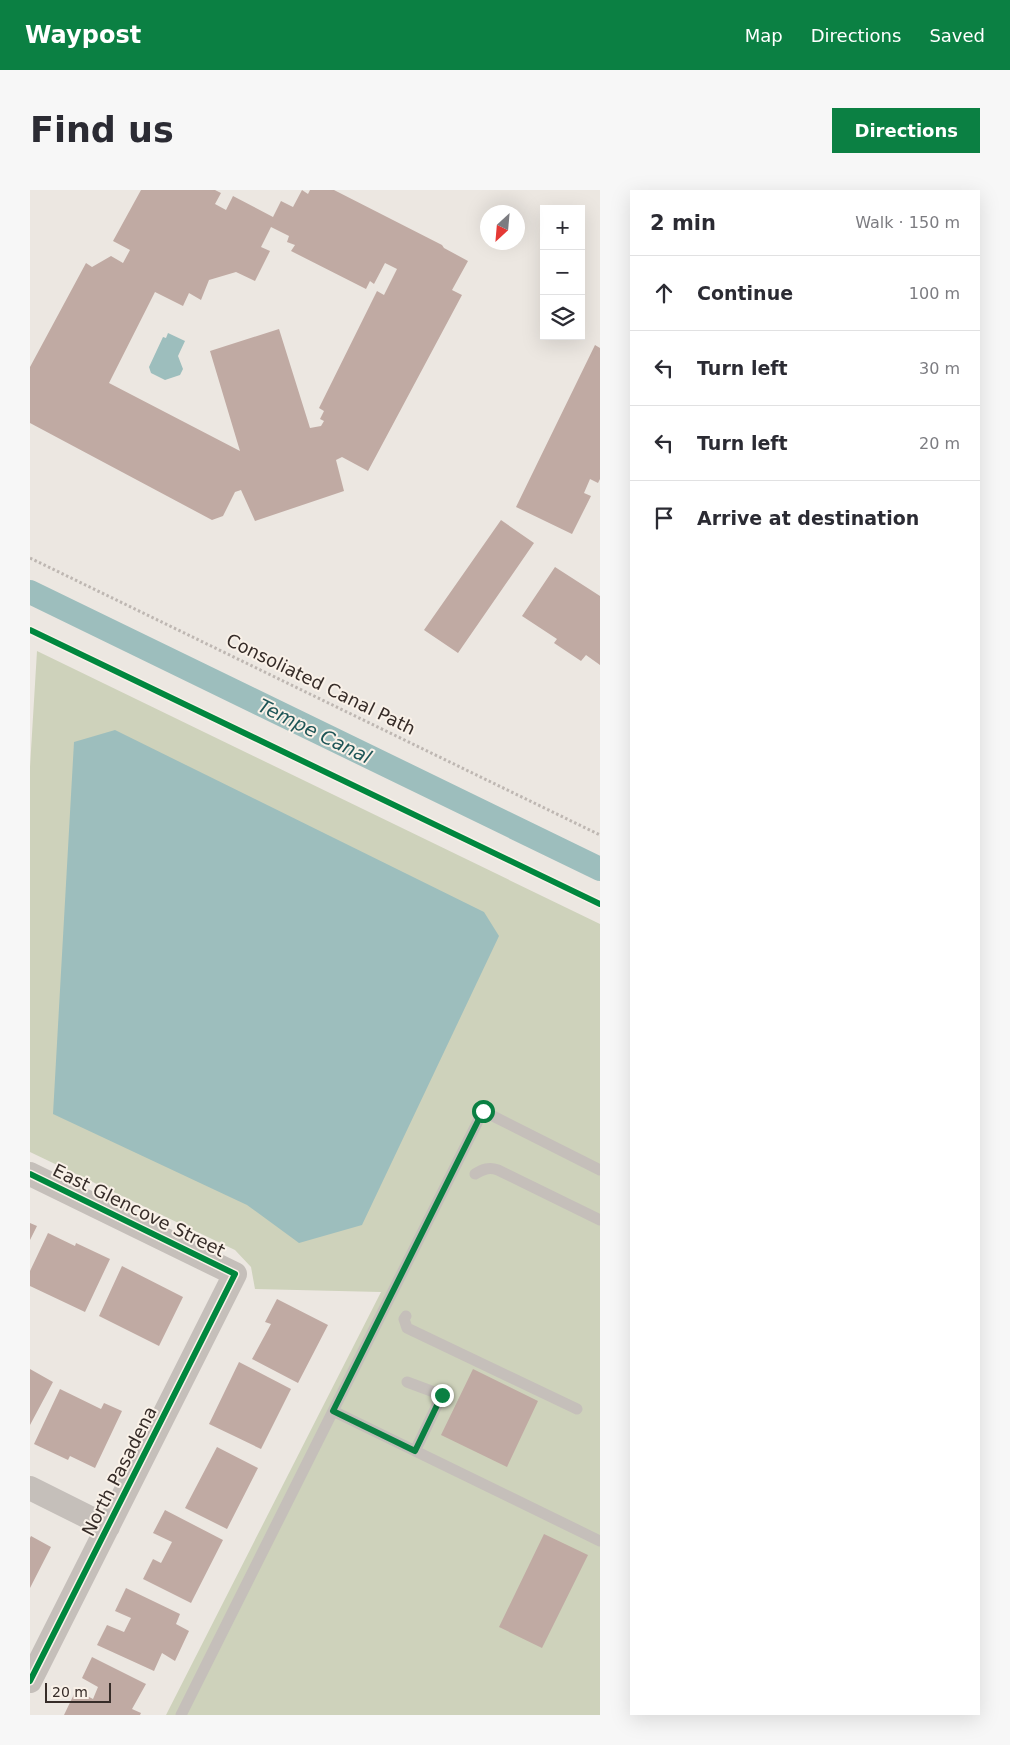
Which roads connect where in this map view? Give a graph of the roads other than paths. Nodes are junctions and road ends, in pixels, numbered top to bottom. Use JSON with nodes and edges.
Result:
{"nodes":[{"id":1,"x":600,"y":1170,"type":"edge"},
{"id":2,"x":30,"y":1174,"type":"edge"},
{"id":3,"x":475,"y":1174,"type":"dead end"},
{"id":4,"x":600,"y":1220,"type":"edge"},
{"id":5,"x":235,"y":1274,"type":"joint"},
{"id":6,"x":406,"y":1316,"type":"dead end"},
{"id":7,"x":407,"y":1382,"type":"dead end"},
{"id":8,"x":577,"y":1409,"type":"dead end"},
{"id":9,"x":333,"y":1411,"type":"junction"},
{"id":10,"x":415,"y":1451,"type":"junction"},
{"id":11,"x":30,"y":1488,"type":"edge"},
{"id":12,"x":108,"y":1527,"type":"junction"},
{"id":13,"x":600,"y":1541,"type":"edge"},
{"id":14,"x":30,"y":1681,"type":"edge"},
{"id":15,"x":181,"y":1715,"type":"edge"}],
"edges":[{"from":1,"to":9,"type":"lane"},
{"from":2,"to":5,"type":"street","name":"East Glencove Street"},
{"from":3,"to":4,"type":"lane"},
{"from":5,"to":12,"type":"street","name":"North Pasadena"},
{"from":6,"to":8,"type":"lane"},
{"from":7,"to":10,"type":"lane"},
{"from":9,"to":10,"type":"lane"},
{"from":9,"to":15,"type":"lane"},
{"from":10,"to":13,"type":"lane"},
{"from":11,"to":12,"type":"street"},
{"from":12,"to":14,"type":"street","name":"North Pasadena"}]}
